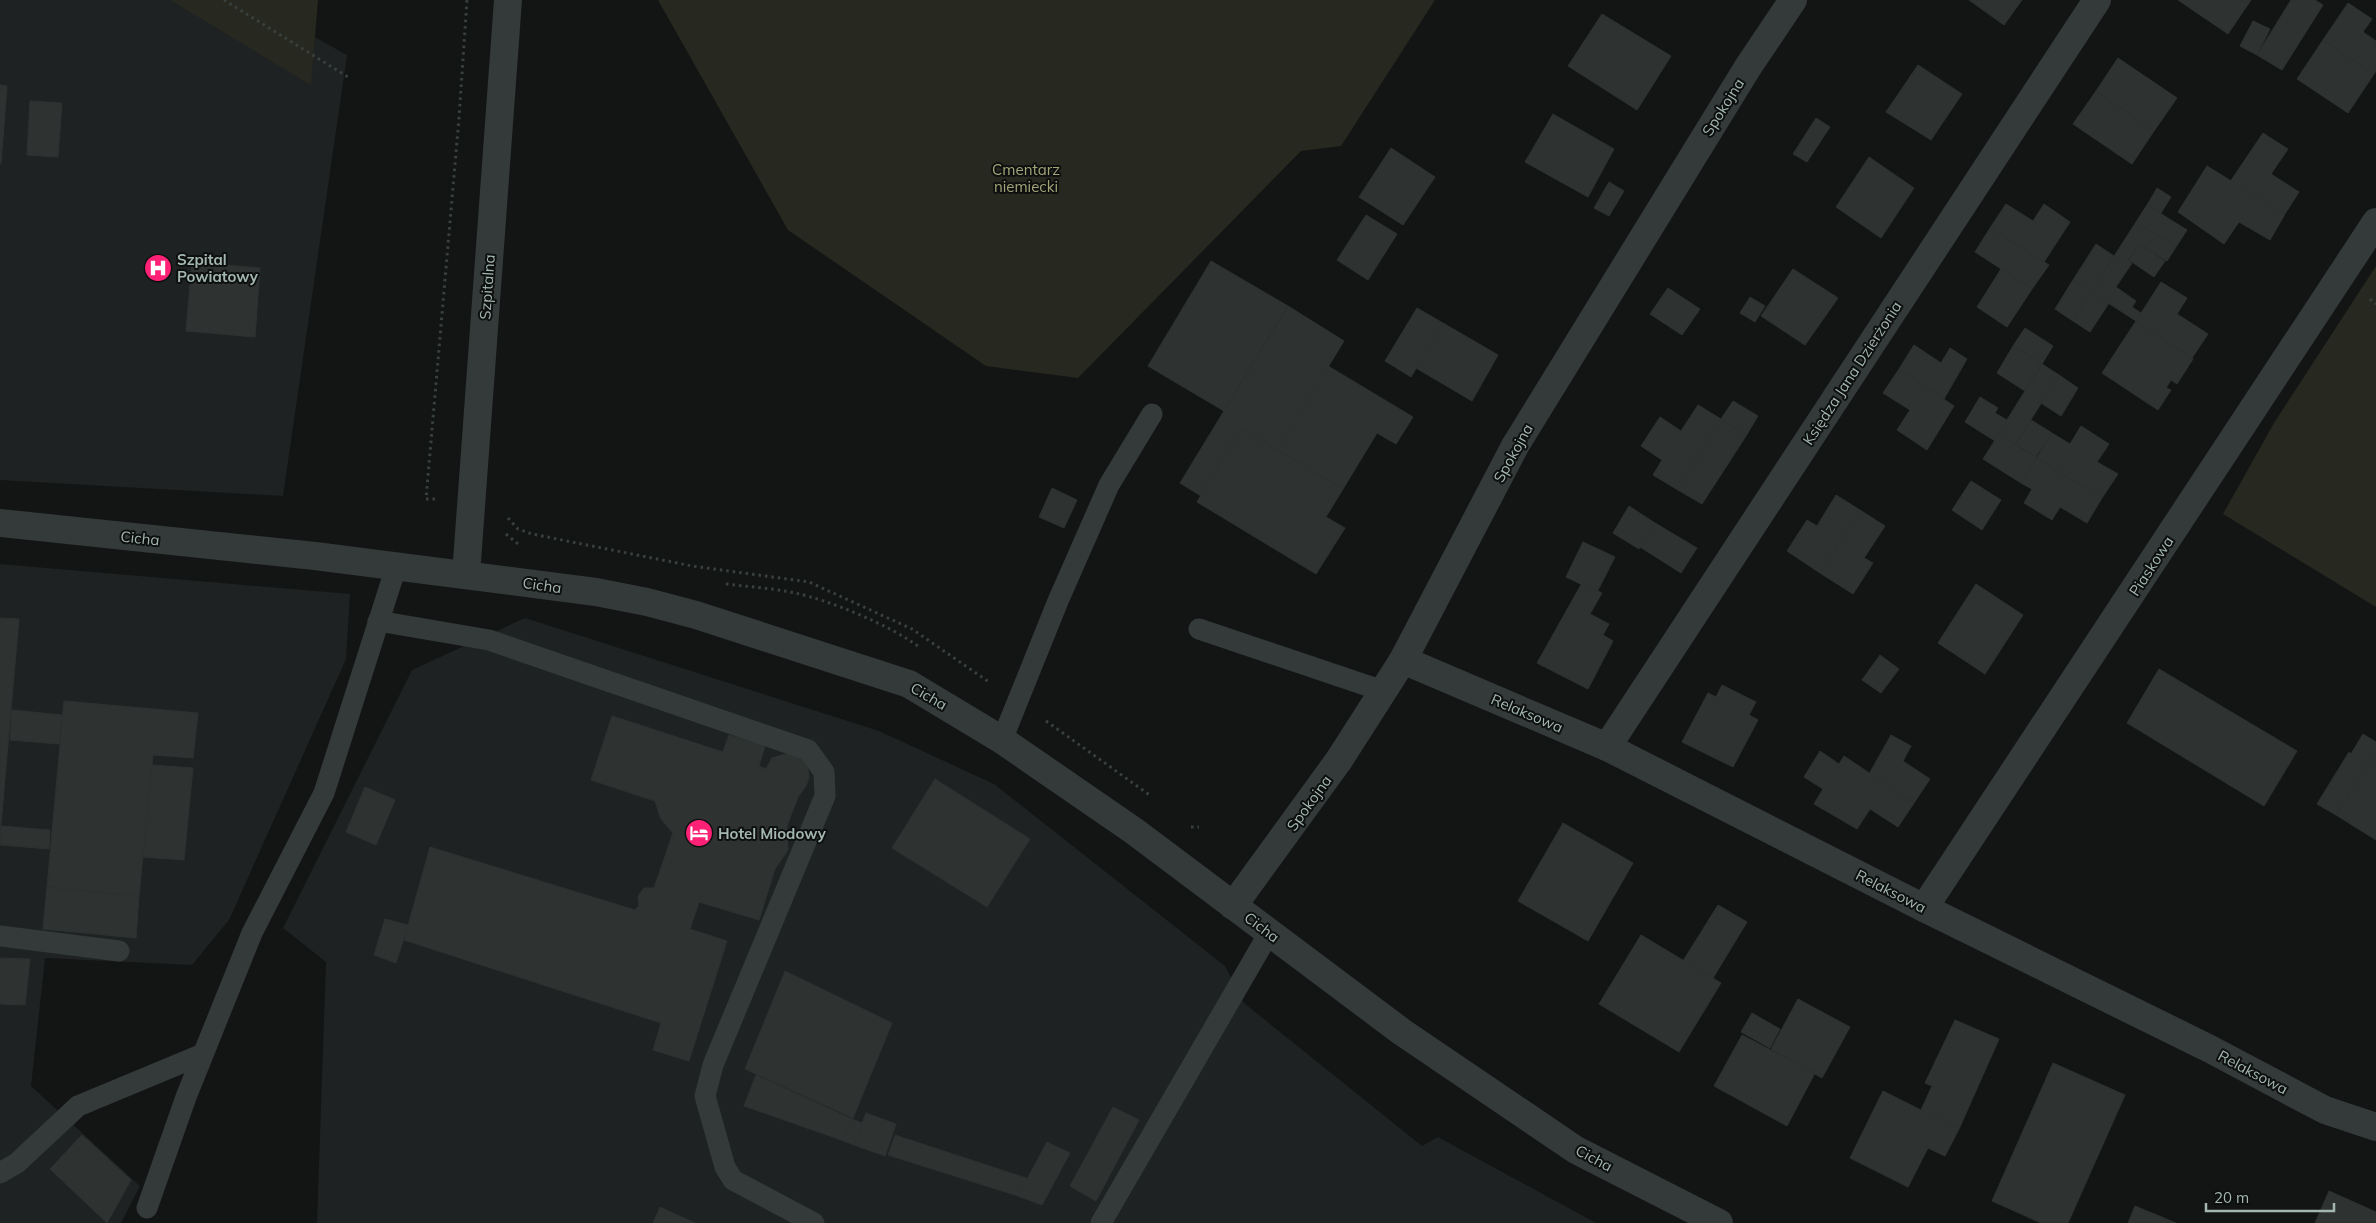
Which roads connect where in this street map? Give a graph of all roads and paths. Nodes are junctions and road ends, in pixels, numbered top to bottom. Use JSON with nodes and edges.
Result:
{"nodes":[{"id":1,"x":224,"y":0,"type":"edge"},
{"id":2,"x":467,"y":0,"type":"edge"},
{"id":3,"x":508,"y":0,"type":"edge"},
{"id":4,"x":1793,"y":0,"type":"edge"},
{"id":5,"x":2097,"y":0,"type":"edge"},
{"id":6,"x":348,"y":77,"type":"dead end"},
{"id":7,"x":2376,"y":222,"type":"edge"},
{"id":8,"x":1152,"y":414,"type":"dead end"},
{"id":9,"x":471,"y":503,"type":"junction"},
{"id":10,"x":505,"y":510,"type":"dead end"},
{"id":11,"x":0,"y":523,"type":"edge"},
{"id":12,"x":520,"y":545,"type":"dead end"},
{"id":13,"x":396,"y":567,"type":"junction"},
{"id":14,"x":466,"y":574,"type":"junction"},
{"id":15,"x":724,"y":584,"type":"dead end"},
{"id":16,"x":378,"y":621,"type":"junction"},
{"id":17,"x":1199,"y":630,"type":"dead end"},
{"id":18,"x":924,"y":651,"type":"dead end"},
{"id":19,"x":1403,"y":660,"type":"junction"},
{"id":20,"x":992,"y":684,"type":"dead end"},
{"id":21,"x":1383,"y":691,"type":"junction"},
{"id":22,"x":1002,"y":740,"type":"junction"},
{"id":23,"x":1607,"y":747,"type":"junction"},
{"id":24,"x":1190,"y":827,"type":"dead end"},
{"id":25,"x":1199,"y":827,"type":"dead end"},
{"id":26,"x":1233,"y":906,"type":"junction"},
{"id":27,"x":1924,"y":908,"type":"junction"},
{"id":28,"x":1269,"y":933,"type":"junction"},
{"id":29,"x":0,"y":936,"type":"edge"},
{"id":30,"x":119,"y":951,"type":"dead end"},
{"id":31,"x":203,"y":1054,"type":"junction"},
{"id":32,"x":2376,"y":1127,"type":"edge"},
{"id":33,"x":0,"y":1173,"type":"edge"},
{"id":34,"x":148,"y":1208,"type":"dead end"},
{"id":35,"x":814,"y":1223,"type":"edge"},
{"id":36,"x":1100,"y":1223,"type":"edge"},
{"id":37,"x":1718,"y":1223,"type":"edge"}],
"edges":[{"from":1,"to":6,"type":"path"},
{"from":2,"to":9,"type":"path"},
{"from":3,"to":9,"type":"street","name":"Szpitalna"},
{"from":4,"to":19,"type":"street","name":"Spokojna"},
{"from":5,"to":23,"type":"street","name":"Księdza Jana Dzierżonia"},
{"from":7,"to":27,"type":"street","name":"Piaskowa"},
{"from":8,"to":22,"type":"lane"},
{"from":9,"to":12,"type":"path"},
{"from":9,"to":14,"type":"street","name":"Szpitalna"},
{"from":10,"to":20,"type":"path"},
{"from":11,"to":13,"type":"street","name":"Cicha"},
{"from":13,"to":14,"type":"street","name":"Cicha"},
{"from":13,"to":16,"type":"lane"},
{"from":14,"to":22,"type":"street","name":"Cicha"},
{"from":15,"to":18,"type":"path"},
{"from":16,"to":31,"type":"lane"},
{"from":16,"to":35,"type":"lane"},
{"from":17,"to":21,"type":"lane"},
{"from":19,"to":21,"type":"street","name":"Spokojna"},
{"from":19,"to":23,"type":"street","name":"Relaksowa"},
{"from":21,"to":26,"type":"street","name":"Spokojna"},
{"from":22,"to":26,"type":"street","name":"Cicha"},
{"from":23,"to":27,"type":"street","name":"Relaksowa"},
{"from":24,"to":25,"type":"path"},
{"from":26,"to":28,"type":"street","name":"Cicha"},
{"from":27,"to":32,"type":"street","name":"Relaksowa"},
{"from":28,"to":36,"type":"lane"},
{"from":28,"to":37,"type":"street","name":"Cicha"},
{"from":29,"to":30,"type":"lane"},
{"from":31,"to":33,"type":"lane"},
{"from":31,"to":34,"type":"lane"}]}
